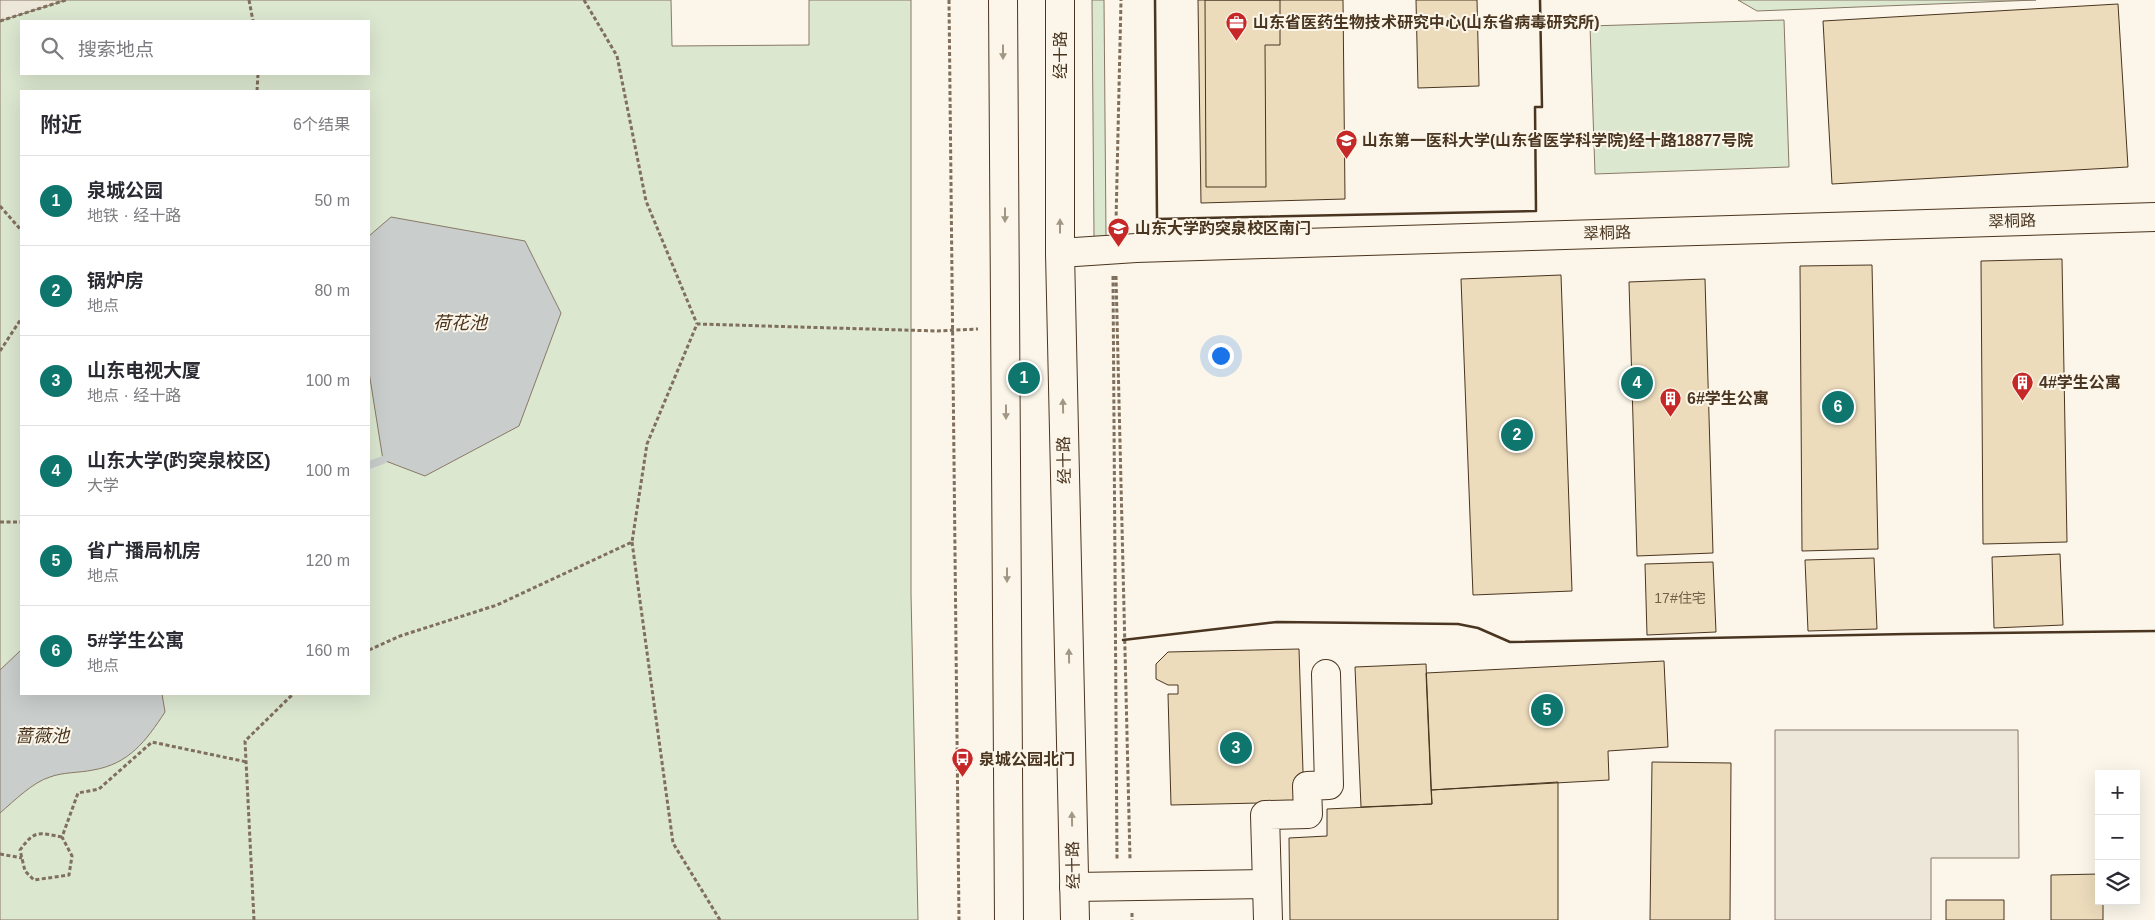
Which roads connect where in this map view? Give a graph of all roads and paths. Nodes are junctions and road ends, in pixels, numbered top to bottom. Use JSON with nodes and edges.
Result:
{"nodes":[{"id":1,"x":66,"y":0,"type":"edge"},
{"id":2,"x":249,"y":0,"type":"edge"},
{"id":3,"x":584,"y":0,"type":"edge"},
{"id":4,"x":949,"y":0,"type":"edge"},
{"id":5,"x":1003,"y":0,"type":"edge"},
{"id":6,"x":1060,"y":0,"type":"edge"},
{"id":7,"x":1120,"y":0,"type":"edge"},
{"id":8,"x":253,"y":20,"type":"edge"},
{"id":9,"x":0,"y":21,"type":"edge"},
{"id":10,"x":258,"y":75,"type":"edge"},
{"id":11,"x":257,"y":90,"type":"edge"},
{"id":12,"x":0,"y":206,"type":"edge"},
{"id":13,"x":2155,"y":217,"type":"edge"},
{"id":14,"x":20,"y":229,"type":"edge"},
{"id":15,"x":1114,"y":249,"type":"junction"},
{"id":16,"x":1060,"y":253,"type":"junction"},
{"id":17,"x":20,"y":321,"type":"edge"},
{"id":18,"x":697,"y":324,"type":"junction"},
{"id":19,"x":1005,"y":328,"type":"junction"},
{"id":20,"x":953,"y":330,"type":"junction"},
{"id":21,"x":0,"y":351,"type":"edge"},
{"id":22,"x":0,"y":522,"type":"edge"},
{"id":23,"x":20,"y":522,"type":"edge"},
{"id":24,"x":632,"y":542,"type":"junction"},
{"id":25,"x":370,"y":650,"type":"edge"},
{"id":26,"x":1326,"y":674,"type":"dead end"},
{"id":27,"x":292,"y":695,"type":"edge"},
{"id":28,"x":247,"y":762,"type":"junction"},
{"id":29,"x":62,"y":837,"type":"junction"},
{"id":30,"x":0,"y":854,"type":"edge"},
{"id":31,"x":22,"y":858,"type":"junction"},
{"id":32,"x":1267,"y":884,"type":"junction"},
{"id":33,"x":1124,"y":886,"type":"junction"},
{"id":34,"x":1074,"y":887,"type":"junction"},
{"id":35,"x":254,"y":920,"type":"edge"},
{"id":36,"x":720,"y":920,"type":"edge"},
{"id":37,"x":960,"y":920,"type":"edge"},
{"id":38,"x":1009,"y":920,"type":"edge"},
{"id":39,"x":1075,"y":920,"type":"edge"},
{"id":40,"x":1132,"y":920,"type":"edge"},
{"id":41,"x":1268,"y":920,"type":"edge"}],
"edges":[{"from":1,"to":9,"type":"path"},
{"from":2,"to":8,"type":"path"},
{"from":3,"to":18,"type":"path"},
{"from":4,"to":20,"type":"path"},
{"from":5,"to":19,"type":"main road","one_way":true},
{"from":16,"to":6,"type":"main road","name":"经十路","one_way":true},
{"from":7,"to":15,"type":"path"},
{"from":10,"to":11,"type":"path"},
{"from":12,"to":14,"type":"path"},
{"from":13,"to":15,"type":"main road","name":"翠桐路"},
{"from":15,"to":16,"type":"main road","name":"翠桐路"},
{"from":15,"to":33,"type":"path"},
{"from":15,"to":33,"type":"path"},
{"from":34,"to":16,"type":"main road","name":"经十路","one_way":true},
{"from":17,"to":21,"type":"path"},
{"from":18,"to":20,"type":"path"},
{"from":18,"to":24,"type":"path"},
{"from":19,"to":20,"type":"path"},
{"from":19,"to":38,"type":"main road","one_way":true},
{"from":20,"to":37,"type":"path"},
{"from":22,"to":23,"type":"path"},
{"from":24,"to":25,"type":"path"},
{"from":24,"to":36,"type":"path"},
{"from":26,"to":32,"type":"main road"},
{"from":27,"to":28,"type":"path"},
{"from":28,"to":29,"type":"path"},
{"from":28,"to":35,"type":"path"},
{"from":29,"to":31,"type":"path"},
{"from":29,"to":31,"type":"path"},
{"from":30,"to":31,"type":"path"},
{"from":32,"to":33,"type":"main road"},
{"from":32,"to":41,"type":"main road"},
{"from":33,"to":34,"type":"main road"},
{"from":33,"to":40,"type":"path"},
{"from":34,"to":39,"type":"main road","name":"经十路"}]}
